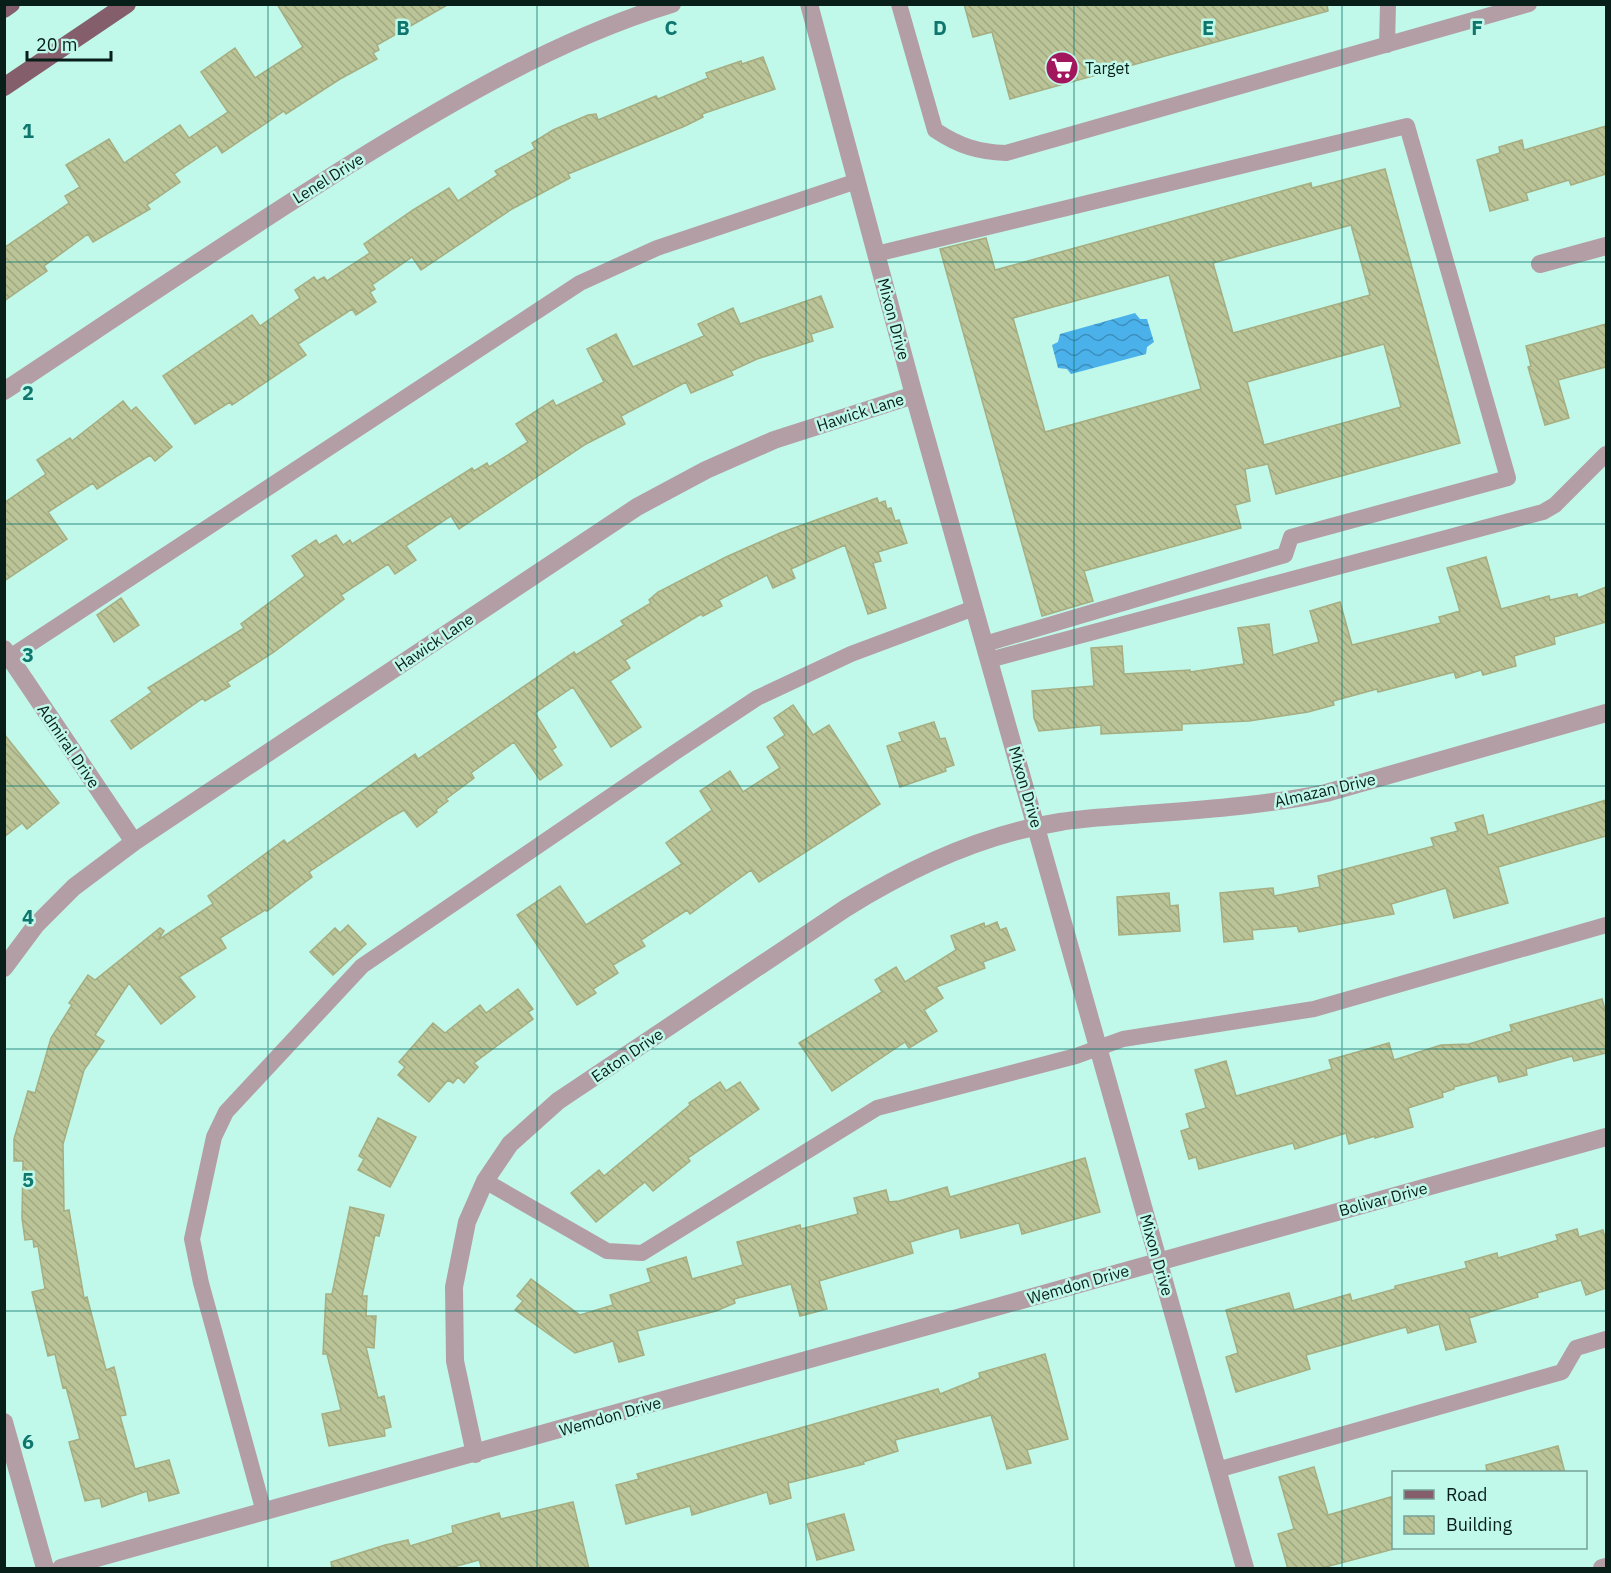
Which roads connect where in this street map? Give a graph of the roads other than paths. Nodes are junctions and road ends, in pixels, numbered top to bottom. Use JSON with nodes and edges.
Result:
{"nodes":[{"id":1,"x":11,"y":4,"type":"edge"},
{"id":2,"x":127,"y":4,"type":"edge"},
{"id":3,"x":672,"y":4,"type":"edge"},
{"id":4,"x":809,"y":4,"type":"edge"},
{"id":5,"x":899,"y":4,"type":"edge"},
{"id":6,"x":1388,"y":4,"type":"edge"},
{"id":7,"x":1530,"y":4,"type":"edge"},
{"id":8,"x":4,"y":9,"type":"edge"},
{"id":9,"x":1387,"y":45,"type":"junction"},
{"id":10,"x":4,"y":87,"type":"edge"},
{"id":11,"x":857,"y":181,"type":"junction"},
{"id":12,"x":1606,"y":246,"type":"edge"},
{"id":13,"x":876,"y":254,"type":"junction"},
{"id":14,"x":1540,"y":264,"type":"dead end"},
{"id":15,"x":4,"y":391,"type":"edge"},
{"id":16,"x":914,"y":395,"type":"junction"},
{"id":17,"x":1606,"y":454,"type":"edge"},
{"id":18,"x":974,"y":608,"type":"junction"},
{"id":19,"x":987,"y":652,"type":"junction"},
{"id":20,"x":6,"y":656,"type":"edge"},
{"id":21,"x":1606,"y":713,"type":"edge"},
{"id":22,"x":1037,"y":826,"type":"junction"},
{"id":23,"x":134,"y":842,"type":"junction"},
{"id":24,"x":1606,"y":925,"type":"edge"},
{"id":25,"x":4,"y":968,"type":"edge"},
{"id":26,"x":1098,"y":1047,"type":"junction"},
{"id":27,"x":1606,"y":1137,"type":"edge"},
{"id":28,"x":485,"y":1180,"type":"junction"},
{"id":29,"x":1159,"y":1261,"type":"junction"},
{"id":30,"x":1606,"y":1339,"type":"edge"},
{"id":31,"x":4,"y":1422,"type":"edge"},
{"id":32,"x":475,"y":1454,"type":"junction"},
{"id":33,"x":1217,"y":1470,"type":"junction"},
{"id":34,"x":264,"y":1512,"type":"junction"},
{"id":35,"x":1606,"y":1567,"type":"edge"},
{"id":36,"x":45,"y":1569,"type":"edge"},
{"id":37,"x":61,"y":1569,"type":"edge"},
{"id":38,"x":1245,"y":1569,"type":"edge"},
{"id":39,"x":1602,"y":1569,"type":"edge"}],
"edges":[{"from":1,"to":8,"type":"main road"},
{"from":2,"to":10,"type":"main road"},
{"from":3,"to":15,"type":"street","name":"Lenel Drive"},
{"from":4,"to":11,"type":"street","name":"Mixon Drive"},
{"from":5,"to":9,"type":"lane"},
{"from":6,"to":9,"type":"lane"},
{"from":7,"to":9,"type":"lane"},
{"from":11,"to":13,"type":"street","name":"Mixon Drive"},
{"from":11,"to":20,"type":"lane"},
{"from":12,"to":14,"type":"street"},
{"from":13,"to":16,"type":"street","name":"Mixon Drive"},
{"from":13,"to":19,"type":"lane"},
{"from":16,"to":18,"type":"street","name":"Mixon Drive"},
{"from":16,"to":23,"type":"street","name":"Hawick Lane"},
{"from":17,"to":19,"type":"lane"},
{"from":18,"to":19,"type":"street","name":"Mixon Drive"},
{"from":18,"to":34,"type":"lane"},
{"from":19,"to":22,"type":"street","name":"Mixon Drive"},
{"from":20,"to":23,"type":"street","name":"Admiral Drive"},
{"from":21,"to":22,"type":"street","name":"Almazan Drive"},
{"from":22,"to":26,"type":"street","name":"Mixon Drive"},
{"from":22,"to":28,"type":"street","name":"Eaton Drive"},
{"from":23,"to":25,"type":"street","name":"Hawick Lane"},
{"from":24,"to":26,"type":"lane"},
{"from":26,"to":28,"type":"lane"},
{"from":26,"to":29,"type":"street","name":"Mixon Drive"},
{"from":27,"to":29,"type":"street","name":"Bolivar Drive"},
{"from":28,"to":32,"type":"street","name":"Eaton Drive"},
{"from":29,"to":32,"type":"street","name":"Wemdon Drive"},
{"from":29,"to":33,"type":"street","name":"Mixon Drive"},
{"from":30,"to":33,"type":"lane"},
{"from":31,"to":36,"type":"street"},
{"from":32,"to":34,"type":"street","name":"Wemdon Drive"},
{"from":33,"to":38,"type":"street","name":"Mixon Drive"},
{"from":34,"to":37,"type":"street","name":"Wemdon Drive"},
{"from":35,"to":39,"type":"street"}]}
